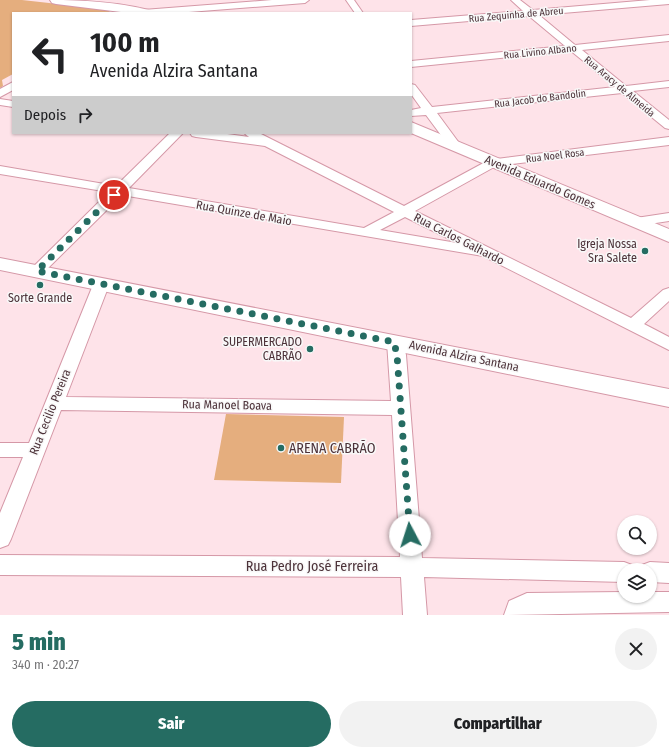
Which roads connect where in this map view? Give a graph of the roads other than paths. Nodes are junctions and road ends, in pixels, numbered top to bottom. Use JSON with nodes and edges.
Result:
{"nodes":[{"id":1,"x":56,"y":0,"type":"edge"},
{"id":2,"x":181,"y":0,"type":"edge"},
{"id":3,"x":305,"y":0,"type":"edge"},
{"id":4,"x":350,"y":0,"type":"edge"},
{"id":5,"x":516,"y":0,"type":"edge"},
{"id":6,"x":669,"y":1,"type":"edge"},
{"id":7,"x":119,"y":10,"type":"edge"},
{"id":8,"x":184,"y":11,"type":"edge"},
{"id":9,"x":136,"y":12,"type":"edge"},
{"id":10,"x":164,"y":12,"type":"edge"},
{"id":11,"x":358,"y":12,"type":"edge"},
{"id":12,"x":531,"y":13,"type":"junction"},
{"id":13,"x":412,"y":23,"type":"edge"},
{"id":14,"x":669,"y":38,"type":"edge"},
{"id":15,"x":574,"y":47,"type":"junction"},
{"id":16,"x":412,"y":64,"type":"edge"},
{"id":17,"x":669,"y":84,"type":"edge"},
{"id":18,"x":12,"y":86,"type":"edge"},
{"id":19,"x":412,"y":88,"type":"edge"},
{"id":20,"x":622,"y":89,"type":"junction"},
{"id":21,"x":0,"y":94,"type":"edge"},
{"id":22,"x":0,"y":102,"type":"edge"},
{"id":23,"x":12,"y":104,"type":"edge"},
{"id":24,"x":428,"y":111,"type":"junction"},
{"id":25,"x":412,"y":113,"type":"edge"},
{"id":26,"x":669,"y":126,"type":"edge"},
{"id":27,"x":412,"y":127,"type":"edge"},
{"id":28,"x":176,"y":134,"type":"edge"},
{"id":29,"x":203,"y":134,"type":"edge"},
{"id":30,"x":252,"y":134,"type":"edge"},
{"id":31,"x":669,"y":141,"type":"edge"},
{"id":32,"x":270,"y":144,"type":"junction"},
{"id":33,"x":456,"y":147,"type":"junction"},
{"id":34,"x":493,"y":163,"type":"junction"},
{"id":35,"x":0,"y":170,"type":"edge"},
{"id":36,"x":119,"y":191,"type":"junction"},
{"id":37,"x":405,"y":211,"type":"junction"},
{"id":38,"x":669,"y":217,"type":"edge"},
{"id":39,"x":636,"y":222,"type":"junction"},
{"id":40,"x":365,"y":233,"type":"junction"},
{"id":41,"x":669,"y":236,"type":"edge"},
{"id":42,"x":488,"y":253,"type":"junction"},
{"id":43,"x":0,"y":264,"type":"edge"},
{"id":44,"x":37,"y":271,"type":"junction"},
{"id":45,"x":101,"y":285,"type":"junction"},
{"id":46,"x":669,"y":292,"type":"edge"},
{"id":47,"x":633,"y":326,"type":"junction"},
{"id":48,"x":394,"y":342,"type":"junction"},
{"id":49,"x":669,"y":344,"type":"edge"},
{"id":50,"x":669,"y":398,"type":"edge"},
{"id":51,"x":54,"y":403,"type":"junction"},
{"id":52,"x":400,"y":408,"type":"junction"},
{"id":53,"x":0,"y":450,"type":"edge"},
{"id":54,"x":34,"y":450,"type":"junction"},
{"id":55,"x":0,"y":539,"type":"edge"},
{"id":56,"x":0,"y":564,"type":"edge"},
{"id":57,"x":413,"y":567,"type":"junction"},
{"id":58,"x":617,"y":572,"type":"edge"},
{"id":59,"x":657,"y":572,"type":"edge"},
{"id":60,"x":669,"y":573,"type":"edge"},
{"id":61,"x":669,"y":602,"type":"edge"},
{"id":62,"x":522,"y":609,"type":"edge"},
{"id":63,"x":415,"y":615,"type":"edge"}],
"edges":[{"from":1,"to":7,"type":"main road"},
{"from":2,"to":8,"type":"street"},
{"from":3,"to":8,"type":"street"},
{"from":4,"to":11,"type":"street"},
{"from":5,"to":12,"type":"street","name":"Rua Aracy de Almeida"},
{"from":6,"to":12,"type":"street","name":"Rua Zequinha de Abreu"},
{"from":7,"to":9,"type":"main road"},
{"from":8,"to":10,"type":"street"},
{"from":12,"to":13,"type":"street","name":"Rua Zequinha de Abreu"},
{"from":12,"to":15,"type":"street","name":"Rua Aracy de Almeida"},
{"from":14,"to":15,"type":"street","name":"Rua Livino Albano"},
{"from":15,"to":16,"type":"street","name":"Rua Livino Albano"},
{"from":15,"to":20,"type":"street","name":"Rua Aracy de Almeida"},
{"from":17,"to":20,"type":"street","name":"Rua Jacob do Bandolin"},
{"from":18,"to":21,"type":"street"},
{"from":19,"to":24,"type":"street"},
{"from":20,"to":24,"type":"street","name":"Rua Jacob do Bandolin"},
{"from":20,"to":26,"type":"street","name":"Rua Aracy de Almeida"},
{"from":22,"to":23,"type":"street"},
{"from":24,"to":25,"type":"street","name":"Rua Jacob do Bandolin"},
{"from":24,"to":33,"type":"street"},
{"from":27,"to":33,"type":"main road","name":"Avenida Eduardo Gomes"},
{"from":28,"to":36,"type":"street"},
{"from":29,"to":32,"type":"street"},
{"from":30,"to":32,"type":"street","name":"Rua Carlos Galhardo"},
{"from":31,"to":34,"type":"street","name":"Rua Noel Rosa"},
{"from":32,"to":37,"type":"street","name":"Rua Carlos Galhardo"},
{"from":33,"to":34,"type":"main road","name":"Avenida Eduardo Gomes"},
{"from":34,"to":37,"type":"street","name":"Rua Noel Rosa"},
{"from":34,"to":39,"type":"main road","name":"Avenida Eduardo Gomes"},
{"from":35,"to":36,"type":"street","name":"Rua Quinze de Maio"},
{"from":36,"to":40,"type":"street","name":"Rua Quinze de Maio"},
{"from":36,"to":44,"type":"street"},
{"from":37,"to":40,"type":"street","name":"Rua Noel Rosa"},
{"from":37,"to":42,"type":"street","name":"Rua Carlos Galhardo"},
{"from":38,"to":39,"type":"street"},
{"from":39,"to":41,"type":"main road","name":"Avenida Eduardo Gomes"},
{"from":40,"to":42,"type":"street","name":"Rua Quinze de Maio"},
{"from":42,"to":47,"type":"street","name":"Rua Carlos Galhardo"},
{"from":43,"to":44,"type":"main road","name":"Avenida Alzira Santana"},
{"from":44,"to":45,"type":"main road","name":"Avenida Alzira Santana"},
{"from":45,"to":48,"type":"main road","name":"Avenida Alzira Santana"},
{"from":45,"to":51,"type":"street","name":"Rua Cecilio Pereira"},
{"from":46,"to":47,"type":"street"},
{"from":47,"to":49,"type":"street","name":"Rua Carlos Galhardo"},
{"from":48,"to":50,"type":"main road","name":"Avenida Alzira Santana"},
{"from":48,"to":52,"type":"street"},
{"from":51,"to":52,"type":"street","name":"Rua Manoel Boava"},
{"from":51,"to":54,"type":"street","name":"Rua Cecilio Pereira"},
{"from":52,"to":57,"type":"street"},
{"from":53,"to":54,"type":"street"},
{"from":54,"to":55,"type":"street","name":"Rua Cecilio Pereira"},
{"from":56,"to":57,"type":"street","name":"Rua Pedro José Ferreira"},
{"from":57,"to":58,"type":"street","name":"Rua Pedro José Ferreira"},
{"from":57,"to":63,"type":"street"},
{"from":59,"to":60,"type":"street"},
{"from":61,"to":62,"type":"street"}]}
